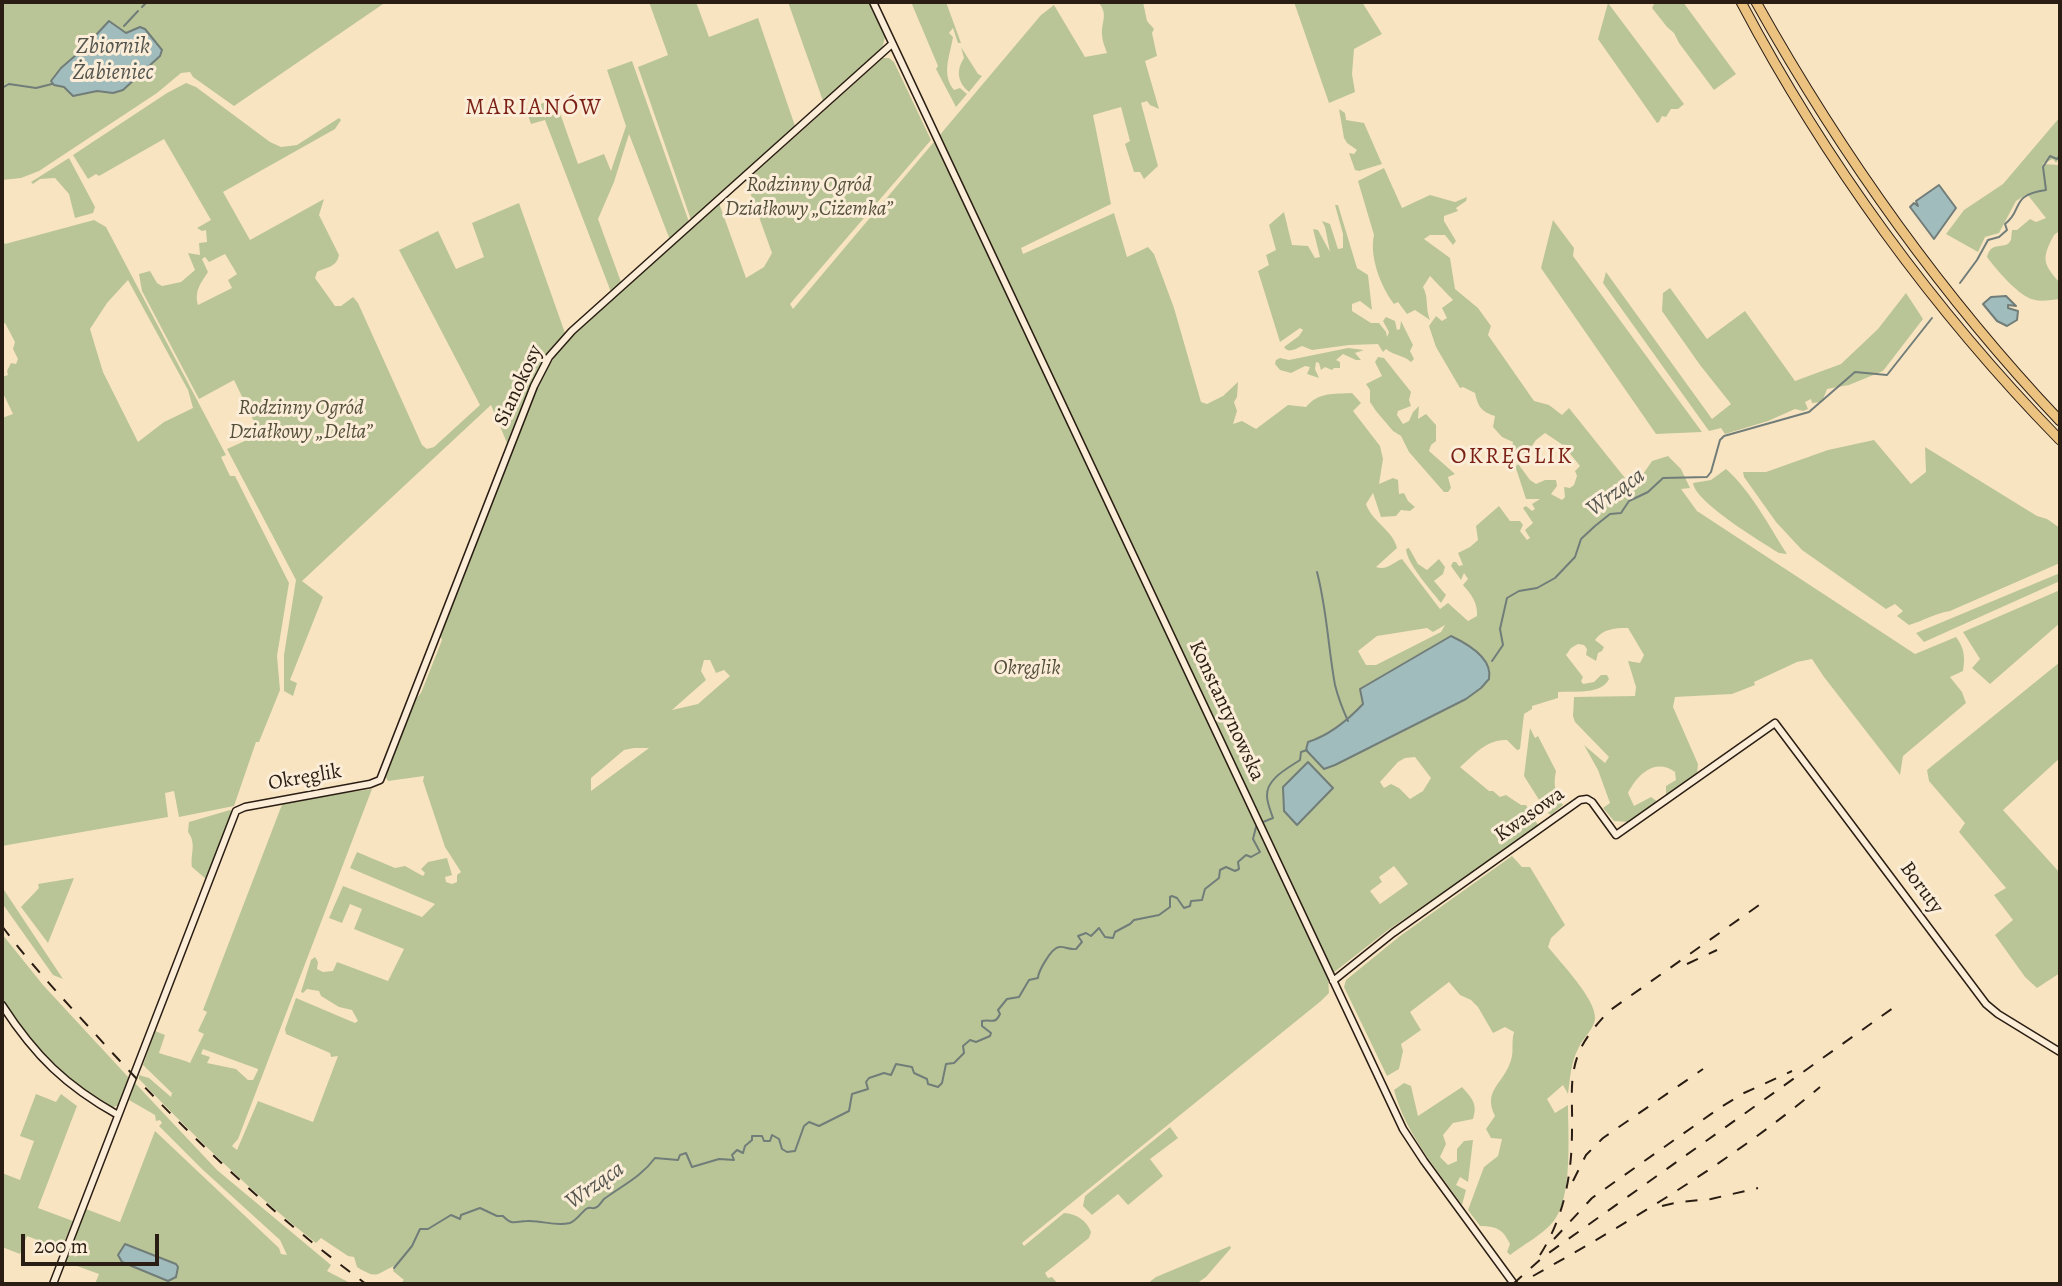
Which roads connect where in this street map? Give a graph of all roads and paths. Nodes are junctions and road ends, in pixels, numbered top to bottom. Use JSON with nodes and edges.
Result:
{"nodes":[{"id":1,"x":873,"y":2,"type":"edge"},
{"id":2,"x":1741,"y":2,"type":"edge"},
{"id":3,"x":1756,"y":2,"type":"edge"},
{"id":4,"x":892,"y":44,"type":"junction"},
{"id":5,"x":2060,"y":421,"type":"edge"},
{"id":6,"x":2060,"y":440,"type":"edge"},
{"id":7,"x":1775,"y":723,"type":"joint"},
{"id":8,"x":378,"y":782,"type":"joint"},
{"id":9,"x":1333,"y":981,"type":"junction"},
{"id":10,"x":2,"y":1005,"type":"edge"},
{"id":11,"x":2060,"y":1052,"type":"edge"},
{"id":12,"x":118,"y":1115,"type":"junction"},
{"id":13,"x":53,"y":1284,"type":"edge"},
{"id":14,"x":1514,"y":1284,"type":"edge"}],
"edges":[{"from":1,"to":4,"type":"street","name":"Konstantynowska"},
{"from":2,"to":6,"type":"highway"},
{"from":3,"to":5,"type":"highway"},
{"from":4,"to":8,"type":"street","name":"Sianokosy"},
{"from":4,"to":9,"type":"street","name":"Konstantynowska"},
{"from":7,"to":9,"type":"street","name":"Kwasowa"},
{"from":7,"to":11,"type":"street","name":"Boruty"},
{"from":8,"to":12,"type":"street","name":"Okręglik"},
{"from":9,"to":14,"type":"street","name":"Konstantynowska"},
{"from":10,"to":12,"type":"street"},
{"from":12,"to":13,"type":"street"}]}
